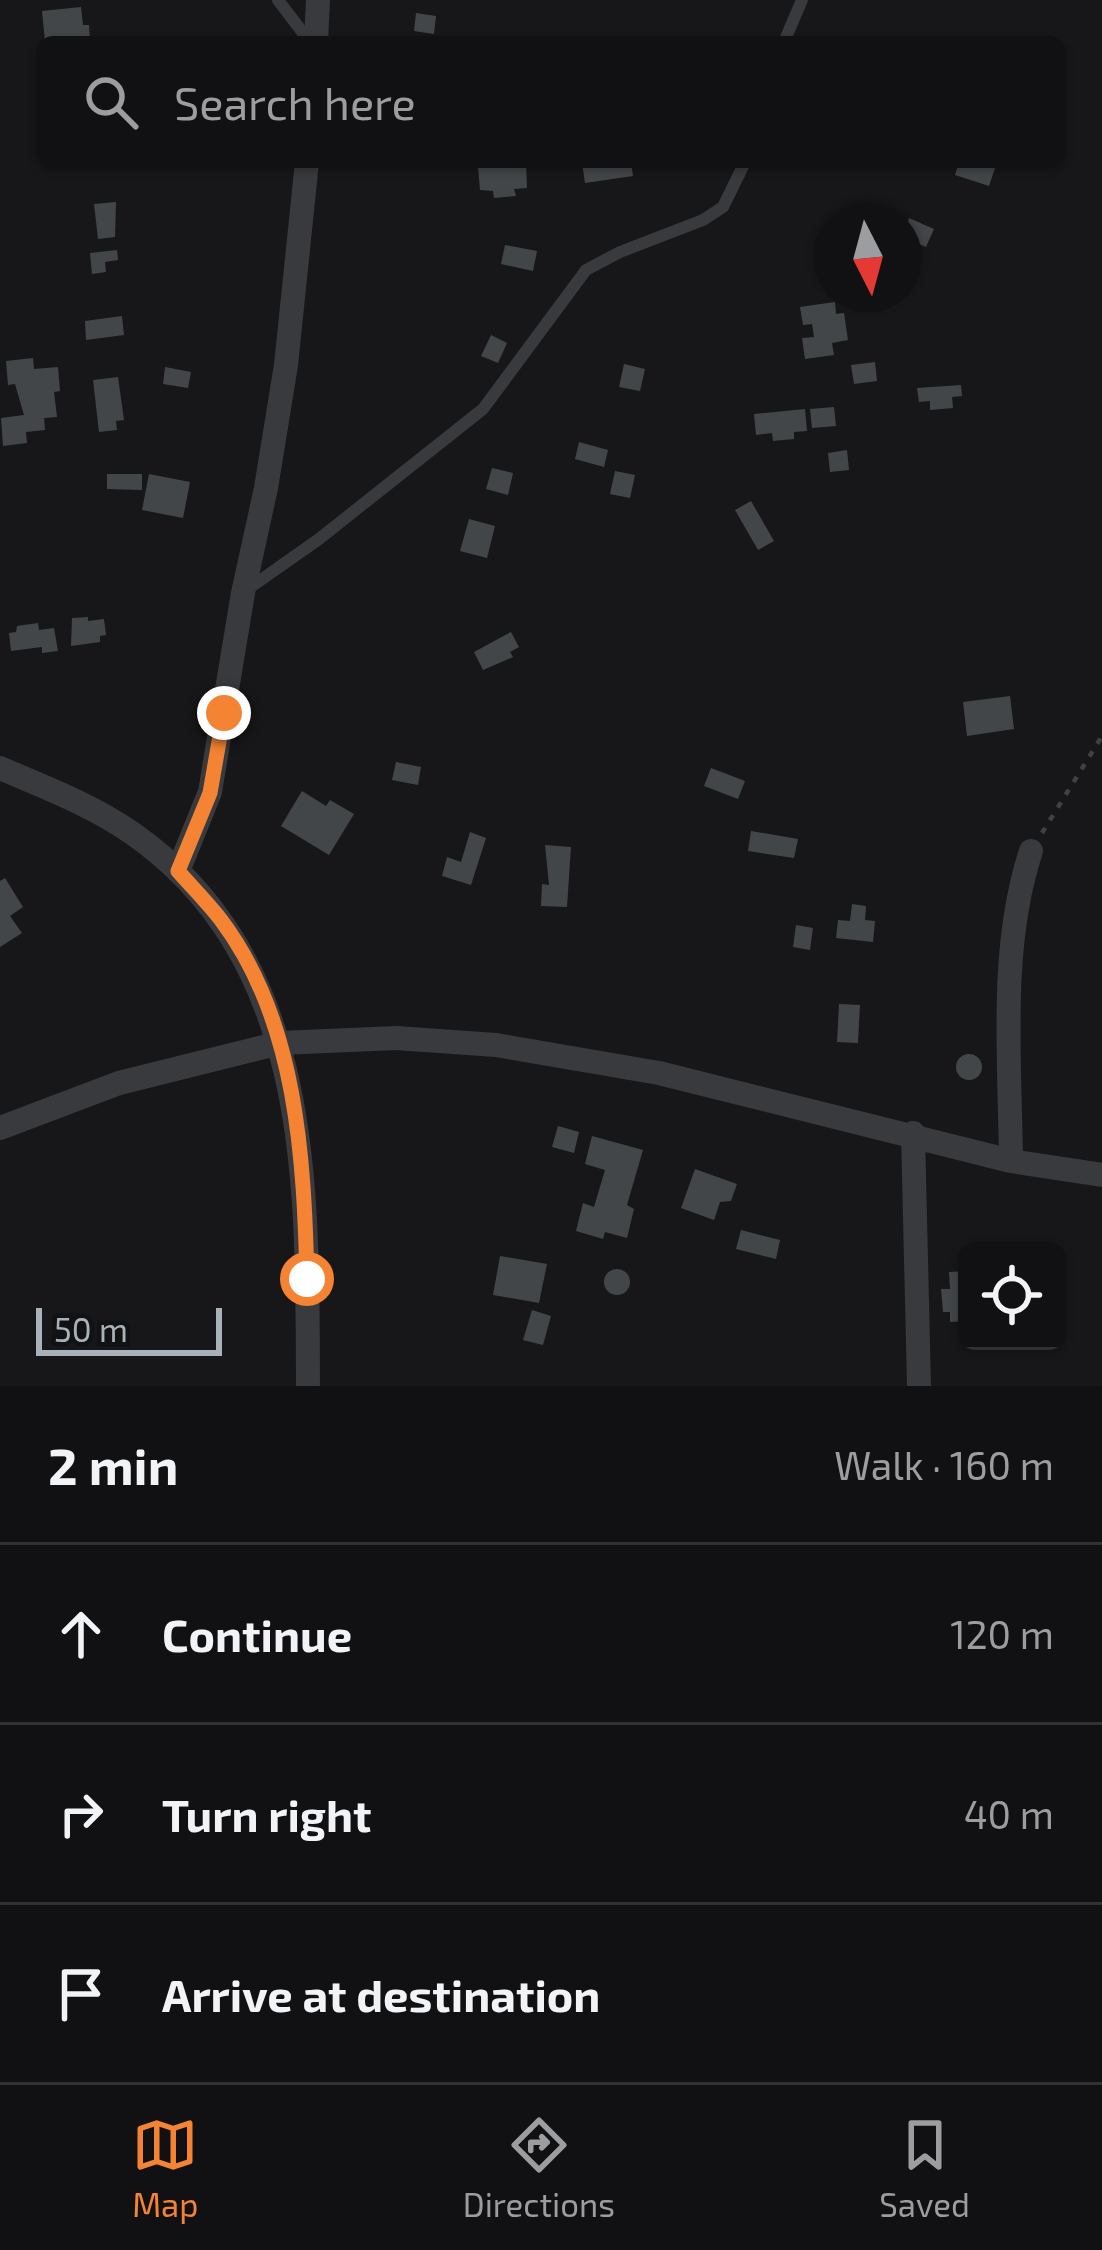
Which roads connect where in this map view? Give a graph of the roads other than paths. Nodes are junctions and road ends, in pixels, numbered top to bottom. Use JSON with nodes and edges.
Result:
{"nodes":[{"id":1,"x":278,"y":0,"type":"edge"},
{"id":2,"x":318,"y":0,"type":"edge"},
{"id":3,"x":802,"y":0,"type":"edge"},
{"id":4,"x":308,"y":36,"type":"edge"},
{"id":5,"x":314,"y":36,"type":"edge"},
{"id":6,"x":787,"y":36,"type":"edge"},
{"id":7,"x":307,"y":168,"type":"edge"},
{"id":8,"x":742,"y":168,"type":"edge"},
{"id":9,"x":243,"y":593,"type":"junction"},
{"id":10,"x":0,"y":767,"type":"edge"},
{"id":11,"x":1031,"y":851,"type":"road end"},
{"id":12,"x":178,"y":871,"type":"junction"},
{"id":13,"x":280,"y":1043,"type":"junction"},
{"id":14,"x":0,"y":1128,"type":"edge"},
{"id":15,"x":913,"y":1133,"type":"junction"},
{"id":16,"x":1011,"y":1161,"type":"junction"},
{"id":17,"x":1102,"y":1175,"type":"edge"},
{"id":18,"x":308,"y":1386,"type":"edge"},
{"id":19,"x":919,"y":1386,"type":"edge"}],
"edges":[{"from":1,"to":4,"type":"lane"},
{"from":2,"to":5,"type":"street"},
{"from":3,"to":6,"type":"lane"},
{"from":7,"to":9,"type":"street"},
{"from":8,"to":9,"type":"lane"},
{"from":9,"to":12,"type":"street"},
{"from":10,"to":12,"type":"street"},
{"from":11,"to":16,"type":"street"},
{"from":12,"to":13,"type":"street"},
{"from":13,"to":14,"type":"street"},
{"from":13,"to":15,"type":"street"},
{"from":13,"to":18,"type":"street"},
{"from":15,"to":16,"type":"street"},
{"from":15,"to":19,"type":"street"},
{"from":16,"to":17,"type":"street"}]}
